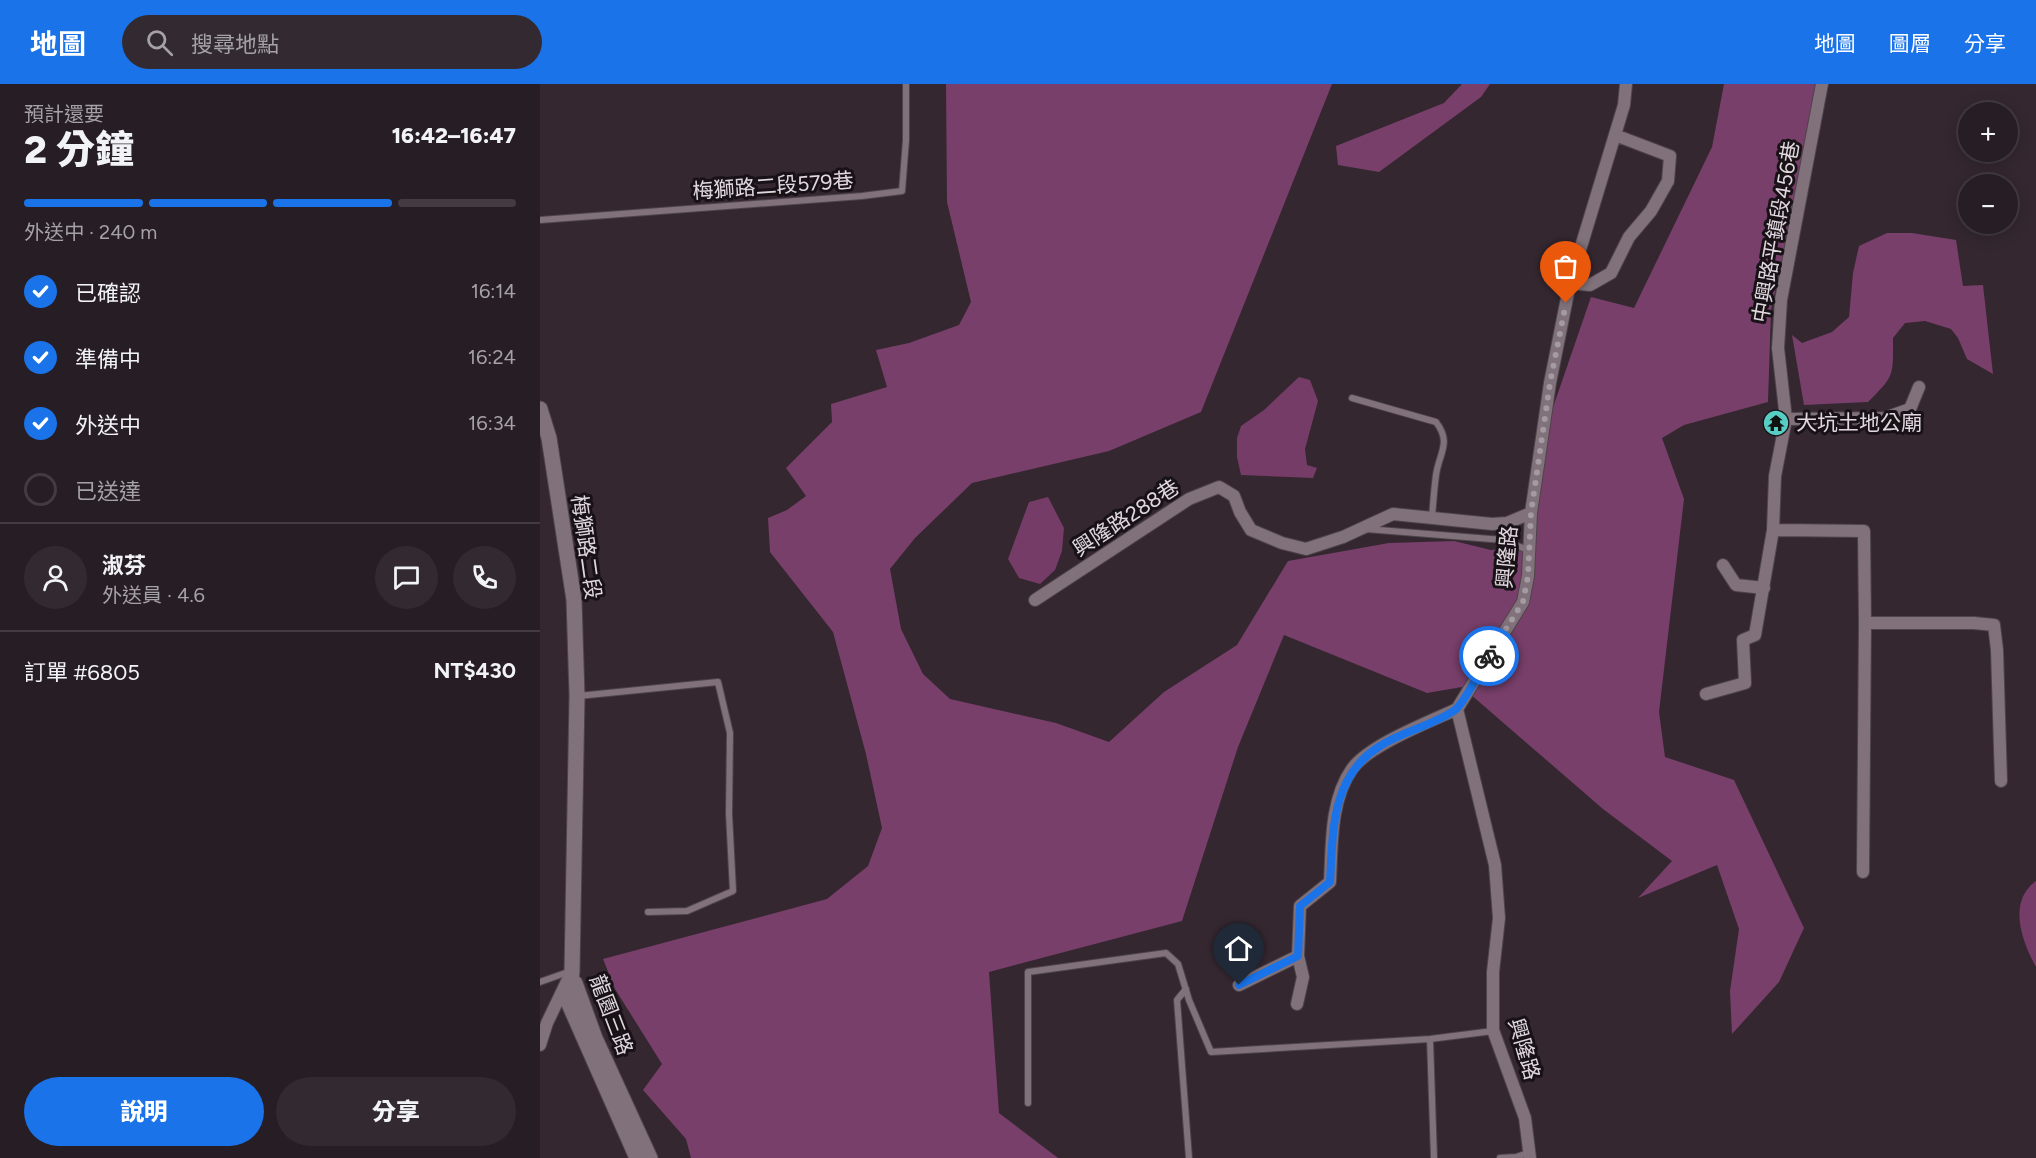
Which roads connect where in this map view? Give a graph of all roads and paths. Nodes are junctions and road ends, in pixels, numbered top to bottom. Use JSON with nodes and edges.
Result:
{"nodes":[{"id":1,"x":906,"y":84,"type":"edge"},
{"id":2,"x":1626,"y":84,"type":"edge"},
{"id":3,"x":1822,"y":84,"type":"edge"},
{"id":4,"x":1615,"y":135,"type":"junction"},
{"id":5,"x":540,"y":220,"type":"edge"},
{"id":6,"x":1570,"y":283,"type":"junction"},
{"id":7,"x":1919,"y":387,"type":"dead end"},
{"id":8,"x":1352,"y":398,"type":"dead end"},
{"id":9,"x":540,"y":409,"type":"edge"},
{"id":10,"x":1786,"y":418,"type":"junction"},
{"id":11,"x":545,"y":440,"type":"edge"},
{"id":12,"x":1531,"y":513,"type":"junction"},
{"id":13,"x":1432,"y":519,"type":"junction"},
{"id":14,"x":1361,"y":528,"type":"junction"},
{"id":15,"x":1773,"y":530,"type":"junction"},
{"id":16,"x":1528,"y":550,"type":"junction"},
{"id":17,"x":1723,"y":565,"type":"dead end"},
{"id":18,"x":1764,"y":588,"type":"junction"},
{"id":19,"x":1035,"y":600,"type":"dead end"},
{"id":20,"x":1865,"y":623,"type":"junction"},
{"id":21,"x":1706,"y":694,"type":"dead end"},
{"id":22,"x":577,"y":696,"type":"junction"},
{"id":23,"x":1456,"y":709,"type":"junction"},
{"id":24,"x":2001,"y":781,"type":"dead end"},
{"id":25,"x":1863,"y":872,"type":"dead end"},
{"id":26,"x":648,"y":912,"type":"dead end"},
{"id":27,"x":1298,"y":956,"type":"junction"},
{"id":28,"x":572,"y":971,"type":"junction"},
{"id":29,"x":540,"y":982,"type":"edge"},
{"id":30,"x":1239,"y":985,"type":"dead end"},
{"id":31,"x":1186,"y":989,"type":"junction"},
{"id":32,"x":1298,"y":1004,"type":"dead end"},
{"id":33,"x":1493,"y":1030,"type":"junction"},
{"id":34,"x":1430,"y":1039,"type":"junction"},
{"id":35,"x":540,"y":1045,"type":"edge"},
{"id":36,"x":1028,"y":1103,"type":"dead end"},
{"id":37,"x":1529,"y":1155,"type":"edge"},
{"id":38,"x":637,"y":1158,"type":"edge"},
{"id":39,"x":650,"y":1158,"type":"edge"},
{"id":40,"x":1189,"y":1158,"type":"edge"},
{"id":41,"x":1434,"y":1158,"type":"edge"},
{"id":42,"x":1500,"y":1158,"type":"edge"}],
"edges":[{"from":1,"to":5,"type":"lane","name":"梅獅路二段579巷"},
{"from":2,"to":4,"type":"street","name":"興隆路"},
{"from":3,"to":10,"type":"street","name":"中興路平鎮段456巷"},
{"from":4,"to":6,"type":"street","name":"興隆路"},
{"from":4,"to":6,"type":"street"},
{"from":6,"to":12,"type":"street","name":"興隆路"},
{"from":7,"to":10,"type":"street"},
{"from":8,"to":13,"type":"lane"},
{"from":9,"to":11,"type":"street","name":"梅獅路二段"},
{"from":10,"to":15,"type":"street","name":"中興路平鎮段456巷"},
{"from":11,"to":22,"type":"street","name":"梅獅路二段"},
{"from":12,"to":13,"type":"street","name":"興隆路288巷"},
{"from":12,"to":16,"type":"street","name":"興隆路"},
{"from":13,"to":14,"type":"street","name":"興隆路288巷"},
{"from":14,"to":16,"type":"lane"},
{"from":14,"to":19,"type":"street","name":"興隆路288巷"},
{"from":15,"to":18,"type":"street","name":"中興路平鎮段456巷"},
{"from":15,"to":20,"type":"street"},
{"from":16,"to":23,"type":"street","name":"興隆路"},
{"from":17,"to":18,"type":"street"},
{"from":18,"to":21,"type":"street","name":"中興路平鎮段456巷"},
{"from":20,"to":24,"type":"street"},
{"from":20,"to":25,"type":"street"},
{"from":22,"to":26,"type":"lane"},
{"from":22,"to":28,"type":"street","name":"梅獅路二段"},
{"from":23,"to":27,"type":"street"},
{"from":23,"to":33,"type":"street","name":"興隆路"},
{"from":27,"to":30,"type":"street"},
{"from":27,"to":32,"type":"street"},
{"from":28,"to":29,"type":"lane"},
{"from":28,"to":35,"type":"street","name":"梅獅路二段"},
{"from":28,"to":38,"type":"street","name":"龍園三路"},
{"from":28,"to":39,"type":"street","name":"龍園三路"},
{"from":31,"to":34,"type":"lane"},
{"from":31,"to":36,"type":"lane"},
{"from":31,"to":40,"type":"lane"},
{"from":33,"to":34,"type":"lane"},
{"from":33,"to":37,"type":"street","name":"興隆路"},
{"from":34,"to":41,"type":"lane"},
{"from":37,"to":42,"type":"lane"}]}
